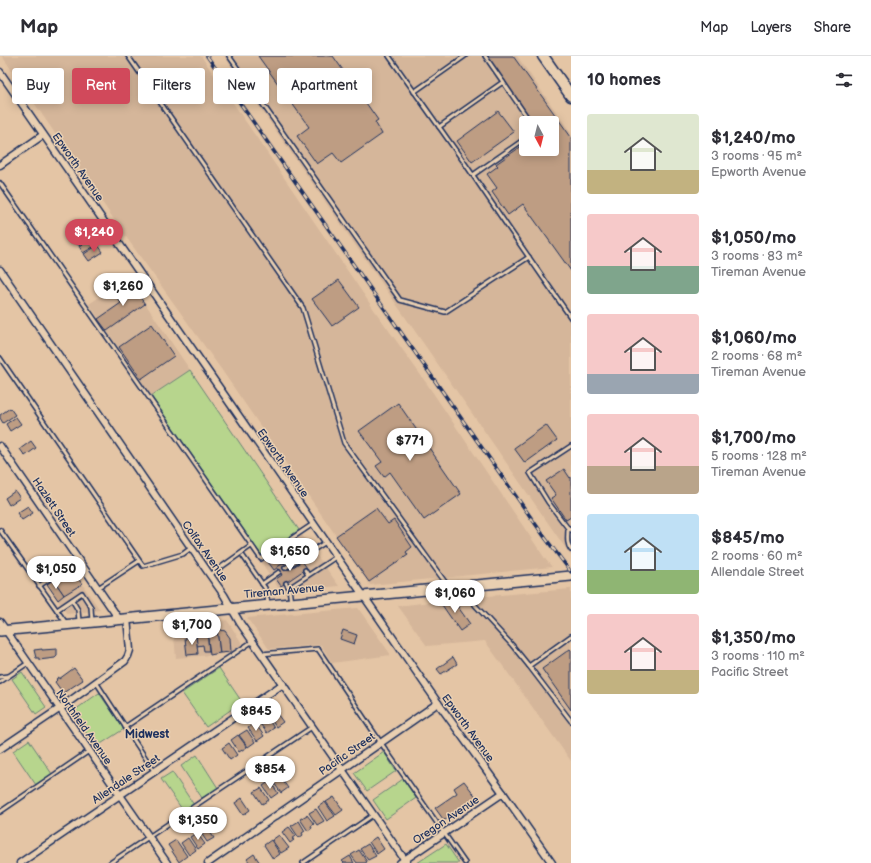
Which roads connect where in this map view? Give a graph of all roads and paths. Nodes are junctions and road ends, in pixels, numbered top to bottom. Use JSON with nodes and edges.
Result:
{"nodes":[{"id":1,"x":128,"y":56,"type":"edge"},
{"id":2,"x":229,"y":56,"type":"edge"},
{"id":3,"x":389,"y":56,"type":"edge"},
{"id":4,"x":465,"y":56,"type":"edge"},
{"id":5,"x":485,"y":56,"type":"edge"},
{"id":6,"x":547,"y":57,"type":"edge"},
{"id":7,"x":0,"y":72,"type":"edge"},
{"id":8,"x":503,"y":82,"type":"junction"},
{"id":9,"x":414,"y":92,"type":"junction"},
{"id":10,"x":571,"y":96,"type":"edge"},
{"id":11,"x":526,"y":116,"type":"edge"},
{"id":12,"x":440,"y":127,"type":"junction"},
{"id":13,"x":44,"y":135,"type":"junction"},
{"id":14,"x":519,"y":143,"type":"edge"},
{"id":15,"x":0,"y":166,"type":"edge"},
{"id":16,"x":473,"y":175,"type":"junction"},
{"id":17,"x":0,"y":183,"type":"edge"},
{"id":18,"x":529,"y":257,"type":"junction"},
{"id":19,"x":0,"y":270,"type":"edge"},
{"id":20,"x":571,"y":318,"type":"edge"},
{"id":21,"x":0,"y":358,"type":"edge"},
{"id":22,"x":0,"y":446,"type":"edge"},
{"id":23,"x":571,"y":446,"type":"edge"},
{"id":24,"x":313,"y":524,"type":"junction"},
{"id":25,"x":570,"y":529,"type":"edge"},
{"id":26,"x":0,"y":530,"type":"edge"},
{"id":27,"x":570,"y":538,"type":"edge"},
{"id":28,"x":326,"y":542,"type":"junction"},
{"id":29,"x":251,"y":546,"type":"junction"},
{"id":30,"x":191,"y":548,"type":"junction"},
{"id":31,"x":571,"y":550,"type":"edge"},
{"id":32,"x":243,"y":556,"type":"dead end"},
{"id":33,"x":336,"y":557,"type":"junction"},
{"id":34,"x":78,"y":560,"type":"junction"},
{"id":35,"x":298,"y":560,"type":"junction"},
{"id":36,"x":139,"y":561,"type":"junction"},
{"id":37,"x":292,"y":564,"type":"junction"},
{"id":38,"x":300,"y":564,"type":"dead end"},
{"id":39,"x":295,"y":567,"type":"dead end"},
{"id":40,"x":305,"y":570,"type":"dead end"},
{"id":41,"x":288,"y":572,"type":"dead end"},
{"id":42,"x":300,"y":574,"type":"dead end"},
{"id":43,"x":210,"y":575,"type":"junction"},
{"id":44,"x":308,"y":575,"type":"junction"},
{"id":45,"x":571,"y":576,"type":"edge"},
{"id":46,"x":281,"y":577,"type":"dead end"},
{"id":47,"x":293,"y":579,"type":"dead end"},
{"id":48,"x":303,"y":579,"type":"junction"},
{"id":49,"x":286,"y":583,"type":"dead end"},
{"id":50,"x":262,"y":584,"type":"junction"},
{"id":51,"x":296,"y":584,"type":"junction"},
{"id":52,"x":39,"y":586,"type":"junction"},
{"id":53,"x":466,"y":586,"type":"junction"},
{"id":54,"x":449,"y":587,"type":"junction"},
{"id":55,"x":98,"y":588,"type":"junction"},
{"id":56,"x":289,"y":588,"type":"junction"},
{"id":57,"x":363,"y":596,"type":"junction"},
{"id":58,"x":72,"y":600,"type":"junction"},
{"id":59,"x":291,"y":602,"type":"junction"},
{"id":60,"x":268,"y":605,"type":"junction"},
{"id":61,"x":231,"y":608,"type":"junction"},
{"id":62,"x":56,"y":610,"type":"junction"},
{"id":63,"x":123,"y":619,"type":"junction"},
{"id":64,"x":0,"y":622,"type":"edge"},
{"id":65,"x":92,"y":622,"type":"junction"},
{"id":66,"x":79,"y":623,"type":"junction"},
{"id":67,"x":67,"y":624,"type":"junction"},
{"id":68,"x":3,"y":631,"type":"edge"},
{"id":69,"x":571,"y":636,"type":"edge"},
{"id":70,"x":253,"y":641,"type":"junction"},
{"id":71,"x":261,"y":654,"type":"junction"},
{"id":72,"x":28,"y":663,"type":"junction"},
{"id":73,"x":529,"y":666,"type":"junction"},
{"id":74,"x":9,"y":676,"type":"junction"},
{"id":75,"x":0,"y":677,"type":"edge"},
{"id":76,"x":0,"y":682,"type":"edge"},
{"id":77,"x":96,"y":682,"type":"junction"},
{"id":78,"x":282,"y":684,"type":"junction"},
{"id":79,"x":438,"y":703,"type":"junction"},
{"id":80,"x":60,"y":709,"type":"junction"},
{"id":81,"x":571,"y":721,"type":"edge"},
{"id":82,"x":125,"y":727,"type":"junction"},
{"id":83,"x":312,"y":727,"type":"junction"},
{"id":84,"x":381,"y":743,"type":"junction"},
{"id":85,"x":0,"y":749,"type":"edge"},
{"id":86,"x":89,"y":751,"type":"junction"},
{"id":87,"x":342,"y":770,"type":"junction"},
{"id":88,"x":155,"y":771,"type":"junction"},
{"id":89,"x":503,"y":793,"type":"junction"},
{"id":90,"x":120,"y":795,"type":"junction"},
{"id":91,"x":0,"y":812,"type":"edge"},
{"id":92,"x":373,"y":815,"type":"junction"},
{"id":93,"x":444,"y":833,"type":"junction"},
{"id":94,"x":148,"y":837,"type":"junction"},
{"id":95,"x":404,"y":862,"type":"edge"},
{"id":96,"x":20,"y":863,"type":"edge"},
{"id":97,"x":110,"y":863,"type":"edge"},
{"id":98,"x":167,"y":863,"type":"edge"},
{"id":99,"x":208,"y":863,"type":"edge"},
{"id":100,"x":303,"y":863,"type":"edge"},
{"id":101,"x":465,"y":863,"type":"edge"},
{"id":102,"x":552,"y":863,"type":"edge"}],
"edges":[{"from":1,"to":54,"type":"lane"},
{"from":2,"to":18,"type":"lane"},
{"from":3,"to":9,"type":"lane"},
{"from":4,"to":9,"type":"lane"},
{"from":5,"to":8,"type":"lane"},
{"from":6,"to":10,"type":"main road"},
{"from":7,"to":13,"type":"street","name":"Epworth Avenue"},
{"from":8,"to":11,"type":"lane"},
{"from":8,"to":12,"type":"lane"},
{"from":9,"to":12,"type":"lane"},
{"from":12,"to":16,"type":"lane"},
{"from":13,"to":15,"type":"street"},
{"from":13,"to":24,"type":"street","name":"Epworth Avenue"},
{"from":14,"to":16,"type":"lane"},
{"from":16,"to":18,"type":"lane"},
{"from":17,"to":29,"type":"lane"},
{"from":18,"to":20,"type":"lane"},
{"from":19,"to":30,"type":"street","name":"Colfax Avenue"},
{"from":21,"to":36,"type":"lane"},
{"from":22,"to":34,"type":"street","name":"Hazlett Street"},
{"from":23,"to":25,"type":"lane"},
{"from":24,"to":28,"type":"street","name":"Epworth Avenue"},
{"from":24,"to":29,"type":"lane"},
{"from":25,"to":27,"type":"lane"},
{"from":26,"to":52,"type":"lane"},
{"from":27,"to":31,"type":"lane"},
{"from":28,"to":33,"type":"street","name":"Epworth Avenue"},
{"from":28,"to":35,"type":"lane"},
{"from":29,"to":43,"type":"lane"},
{"from":30,"to":36,"type":"lane"},
{"from":30,"to":43,"type":"street","name":"Colfax Avenue"},
{"from":32,"to":50,"type":"lane"},
{"from":33,"to":44,"type":"lane"},
{"from":33,"to":57,"type":"street","name":"Epworth Avenue"},
{"from":34,"to":52,"type":"lane"},
{"from":34,"to":55,"type":"street","name":"Hazlett Street"},
{"from":35,"to":37,"type":"lane"},
{"from":35,"to":38,"type":"lane"},
{"from":36,"to":55,"type":"lane"},
{"from":37,"to":39,"type":"lane"},
{"from":37,"to":41,"type":"lane"},
{"from":40,"to":44,"type":"lane"},
{"from":42,"to":48,"type":"lane"},
{"from":43,"to":61,"type":"street","name":"Colfax Avenue"},
{"from":44,"to":48,"type":"lane"},
{"from":45,"to":53,"type":"street","name":"Tireman Avenue"},
{"from":46,"to":50,"type":"lane"},
{"from":47,"to":51,"type":"lane"},
{"from":48,"to":51,"type":"lane"},
{"from":49,"to":56,"type":"lane"},
{"from":50,"to":60,"type":"lane"},
{"from":51,"to":56,"type":"lane"},
{"from":52,"to":62,"type":"lane"},
{"from":53,"to":54,"type":"street","name":"Tireman Avenue"},
{"from":53,"to":73,"type":"lane"},
{"from":54,"to":57,"type":"street","name":"Tireman Avenue"},
{"from":55,"to":63,"type":"street","name":"Hazlett Street"},
{"from":56,"to":59,"type":"lane"},
{"from":57,"to":59,"type":"street","name":"Tireman Avenue"},
{"from":57,"to":79,"type":"street","name":"Epworth Avenue"},
{"from":58,"to":62,"type":"lane"},
{"from":58,"to":65,"type":"lane"},
{"from":58,"to":66,"type":"lane"},
{"from":59,"to":60,"type":"street","name":"Tireman Avenue"},
{"from":60,"to":61,"type":"street","name":"Tireman Avenue"},
{"from":61,"to":63,"type":"street","name":"Tireman Avenue"},
{"from":61,"to":70,"type":"street","name":"Colfax Avenue"},
{"from":62,"to":67,"type":"lane"},
{"from":63,"to":65,"type":"street","name":"Tireman Avenue"},
{"from":63,"to":77,"type":"street"},
{"from":64,"to":68,"type":"street","name":"Northfield Avenue"},
{"from":65,"to":66,"type":"street","name":"Tireman Avenue"},
{"from":66,"to":67,"type":"street","name":"Tireman Avenue"},
{"from":67,"to":68,"type":"street","name":"Tireman Avenue"},
{"from":68,"to":72,"type":"street","name":"Northfield Avenue"},
{"from":69,"to":73,"type":"lane"},
{"from":70,"to":71,"type":"street","name":"Colfax Avenue"},
{"from":70,"to":82,"type":"lane"},
{"from":71,"to":78,"type":"street","name":"Colfax Avenue"},
{"from":71,"to":84,"type":"lane"},
{"from":72,"to":74,"type":"lane"},
{"from":72,"to":80,"type":"street","name":"Northfield Avenue"},
{"from":73,"to":81,"type":"lane"},
{"from":74,"to":75,"type":"lane"},
{"from":74,"to":76,"type":"lane"},
{"from":77,"to":80,"type":"street"},
{"from":77,"to":82,"type":"lane"},
{"from":78,"to":83,"type":"street","name":"Colfax Avenue"},
{"from":78,"to":88,"type":"street","name":"Allendale Street"},
{"from":79,"to":84,"type":"street","name":"Pacific Street"},
{"from":79,"to":89,"type":"street","name":"Epworth Avenue"},
{"from":80,"to":85,"type":"street"},
{"from":80,"to":86,"type":"street","name":"Northfield Avenue"},
{"from":82,"to":88,"type":"lane"},
{"from":83,"to":87,"type":"street","name":"Colfax Avenue"},
{"from":83,"to":94,"type":"lane"},
{"from":84,"to":87,"type":"street","name":"Pacific Street"},
{"from":84,"to":93,"type":"lane"},
{"from":86,"to":90,"type":"street","name":"Northfield Avenue"},
{"from":86,"to":91,"type":"lane"},
{"from":87,"to":92,"type":"street","name":"Colfax Avenue"},
{"from":87,"to":99,"type":"street","name":"Pacific Street"},
{"from":88,"to":90,"type":"street","name":"Allendale Street"},
{"from":89,"to":93,"type":"street","name":"Oregon Avenue"},
{"from":89,"to":102,"type":"street","name":"Epworth Avenue"},
{"from":90,"to":94,"type":"street","name":"Northfield Avenue"},
{"from":90,"to":96,"type":"street","name":"Allendale Street"},
{"from":92,"to":95,"type":"street","name":"Colfax Avenue"},
{"from":92,"to":100,"type":"lane"},
{"from":93,"to":95,"type":"street","name":"Oregon Avenue"},
{"from":93,"to":101,"type":"lane"},
{"from":94,"to":97,"type":"lane"},
{"from":94,"to":98,"type":"street","name":"Northfield Avenue"}]}
